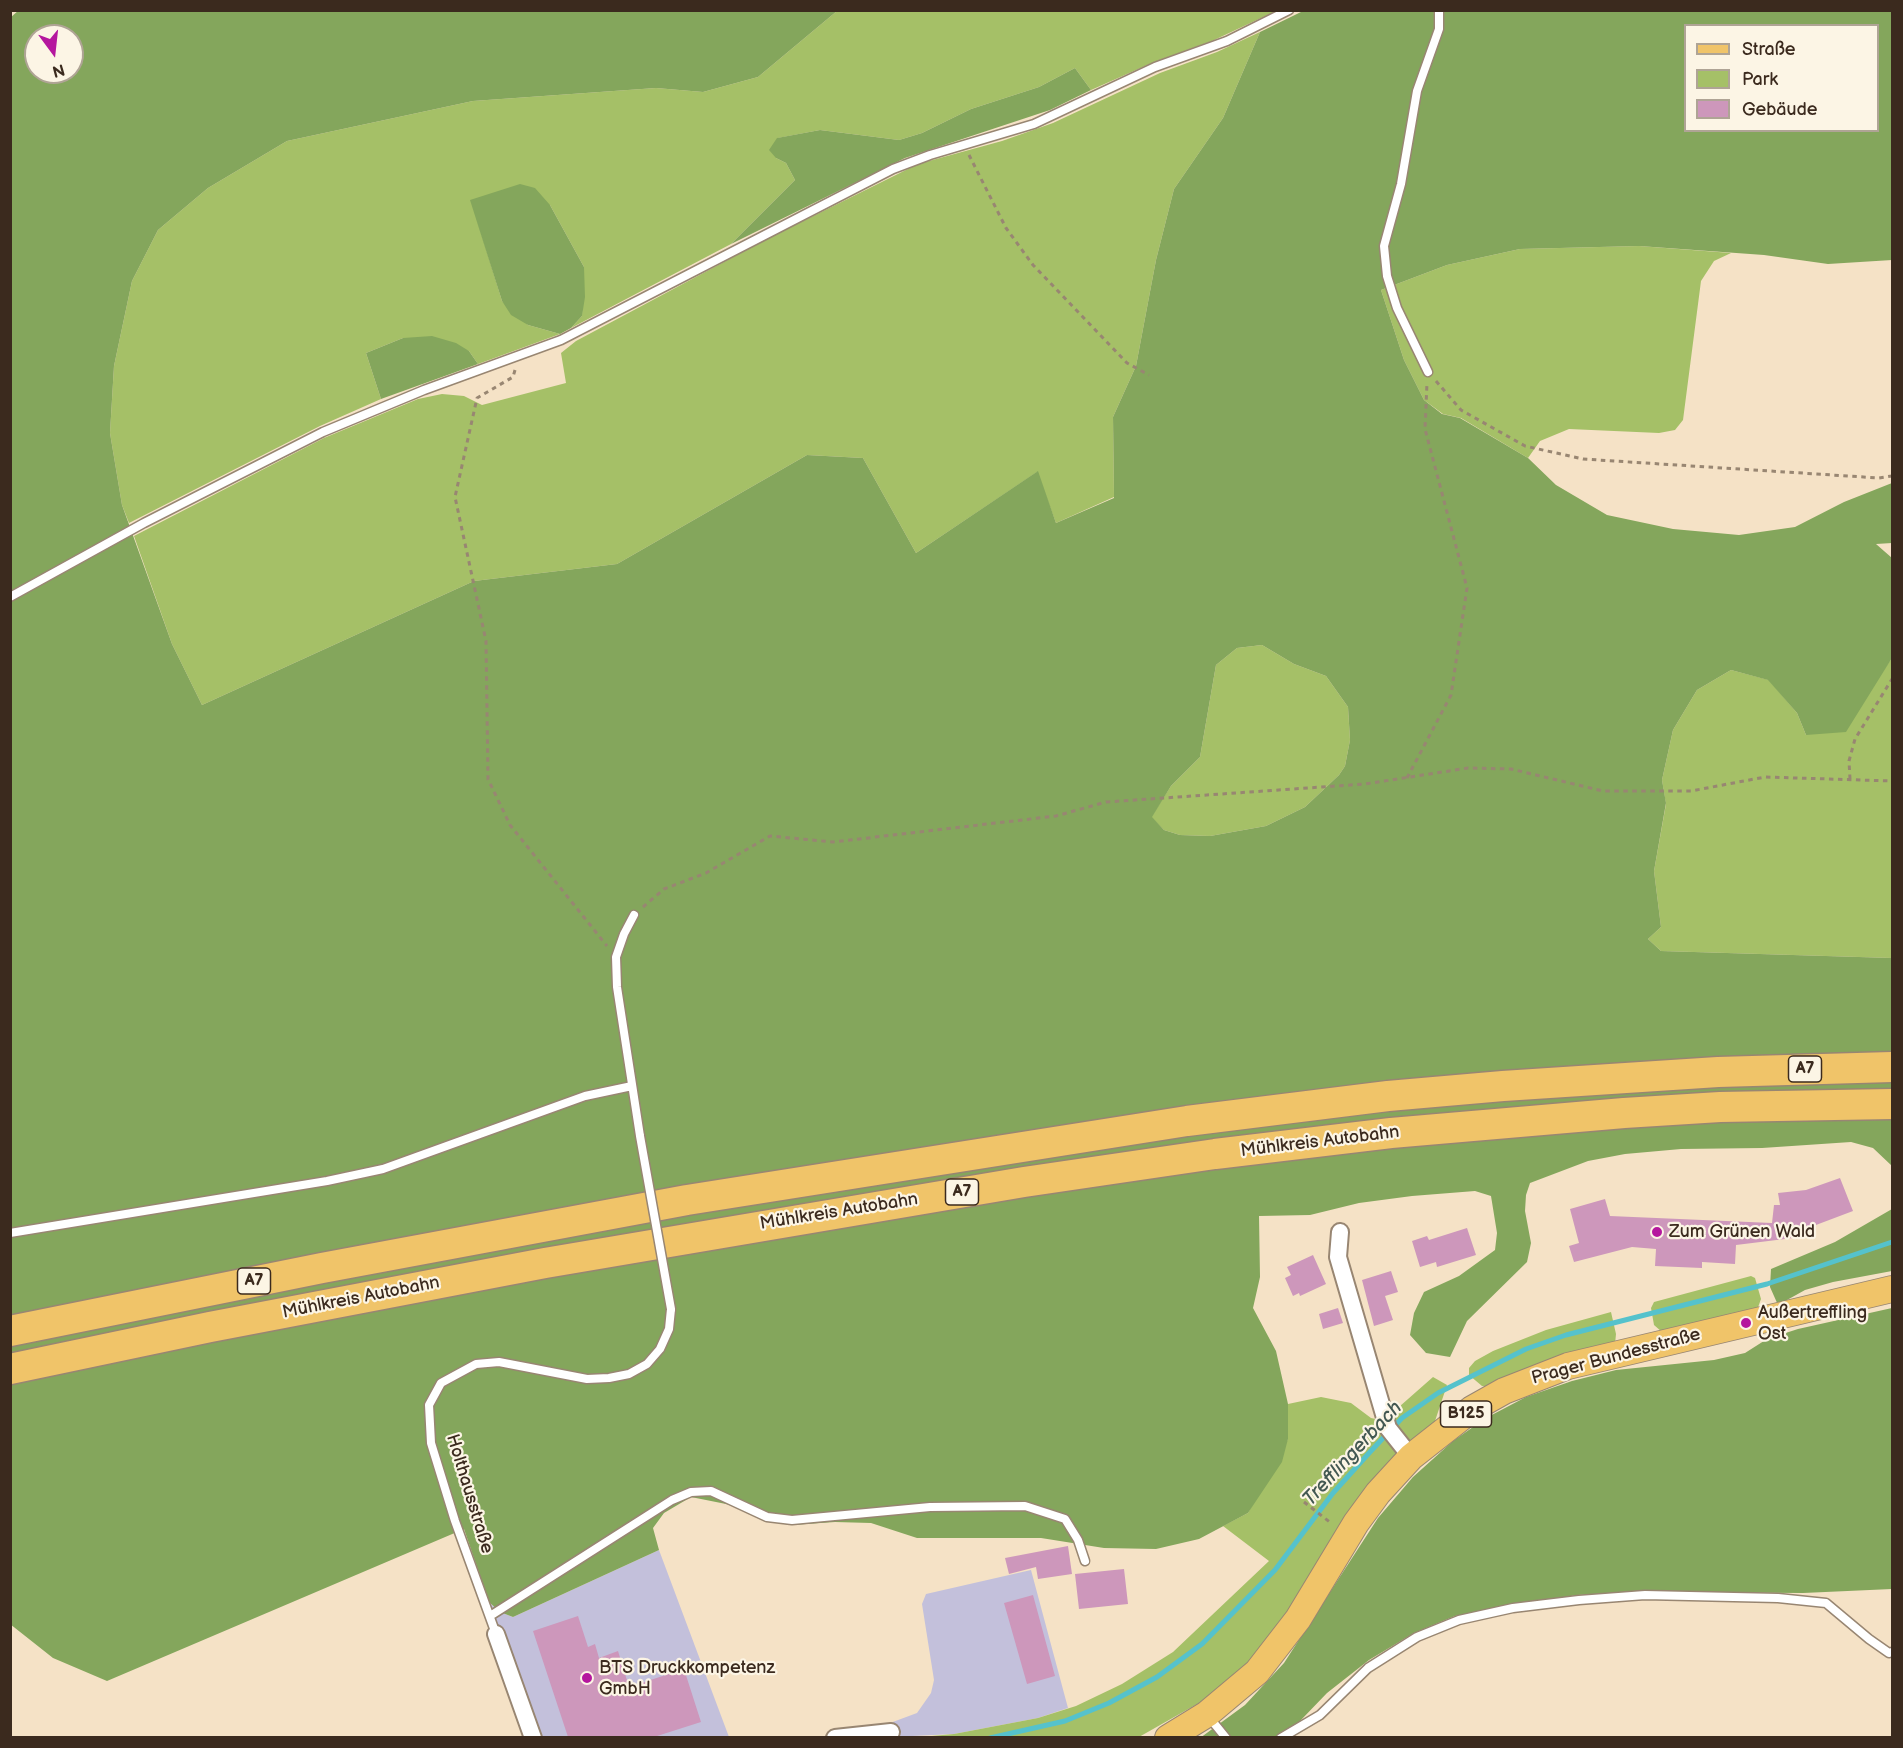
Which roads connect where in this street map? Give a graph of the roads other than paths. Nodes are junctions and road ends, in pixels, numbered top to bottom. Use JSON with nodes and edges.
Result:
{"nodes":[{"id":1,"x":1289,"y":10,"type":"edge"},
{"id":2,"x":1439,"y":10,"type":"edge"},
{"id":3,"x":1428,"y":372,"type":"road end"},
{"id":4,"x":10,"y":597,"type":"edge"},
{"id":5,"x":634,"y":915,"type":"road end"},
{"id":6,"x":1893,"y":1067,"type":"edge"},
{"id":7,"x":632,"y":1086,"type":"junction"},
{"id":8,"x":1893,"y":1104,"type":"edge"},
{"id":9,"x":1340,"y":1232,"type":"dead end"},
{"id":10,"x":10,"y":1233,"type":"edge"},
{"id":11,"x":1893,"y":1289,"type":"edge"},
{"id":12,"x":10,"y":1331,"type":"edge"},
{"id":13,"x":10,"y":1369,"type":"edge"},
{"id":14,"x":1406,"y":1451,"type":"junction"},
{"id":15,"x":1085,"y":1561,"type":"dead end"},
{"id":16,"x":490,"y":1616,"type":"junction"},
{"id":17,"x":496,"y":1634,"type":"joint"},
{"id":18,"x":1893,"y":1652,"type":"edge"},
{"id":19,"x":1207,"y":1714,"type":"junction"},
{"id":20,"x":891,"y":1732,"type":"dead end"},
{"id":21,"x":534,"y":1737,"type":"edge"},
{"id":22,"x":835,"y":1737,"type":"edge"},
{"id":23,"x":1168,"y":1737,"type":"edge"},
{"id":24,"x":1226,"y":1737,"type":"edge"},
{"id":25,"x":1281,"y":1737,"type":"edge"}],
"edges":[{"from":1,"to":4,"type":"lane"},
{"from":2,"to":3,"type":"lane"},
{"from":5,"to":7,"type":"lane","name":"Holthausstraße"},
{"from":6,"to":12,"type":"highway","name":"Mühlkreis Autobahn","number":"A7"},
{"from":7,"to":10,"type":"lane"},
{"from":7,"to":16,"type":"lane","name":"Holthausstraße","bridge":true},
{"from":8,"to":13,"type":"highway","name":"Mühlkreis Autobahn","number":"A7"},
{"from":9,"to":14,"type":"street"},
{"from":11,"to":14,"type":"main road","name":"Prager Bundesstraße","number":"B125"},
{"from":14,"to":19,"type":"main road","name":"Prager Bundesstraße","number":"B125"},
{"from":15,"to":16,"type":"lane"},
{"from":16,"to":17,"type":"lane","name":"Holthausstraße"},
{"from":17,"to":21,"type":"street","name":"Holthausstraße"},
{"from":18,"to":25,"type":"lane"},
{"from":19,"to":23,"type":"main road","name":"Prager Bundesstraße","number":"B125"},
{"from":19,"to":24,"type":"lane"},
{"from":20,"to":22,"type":"street"}]}
